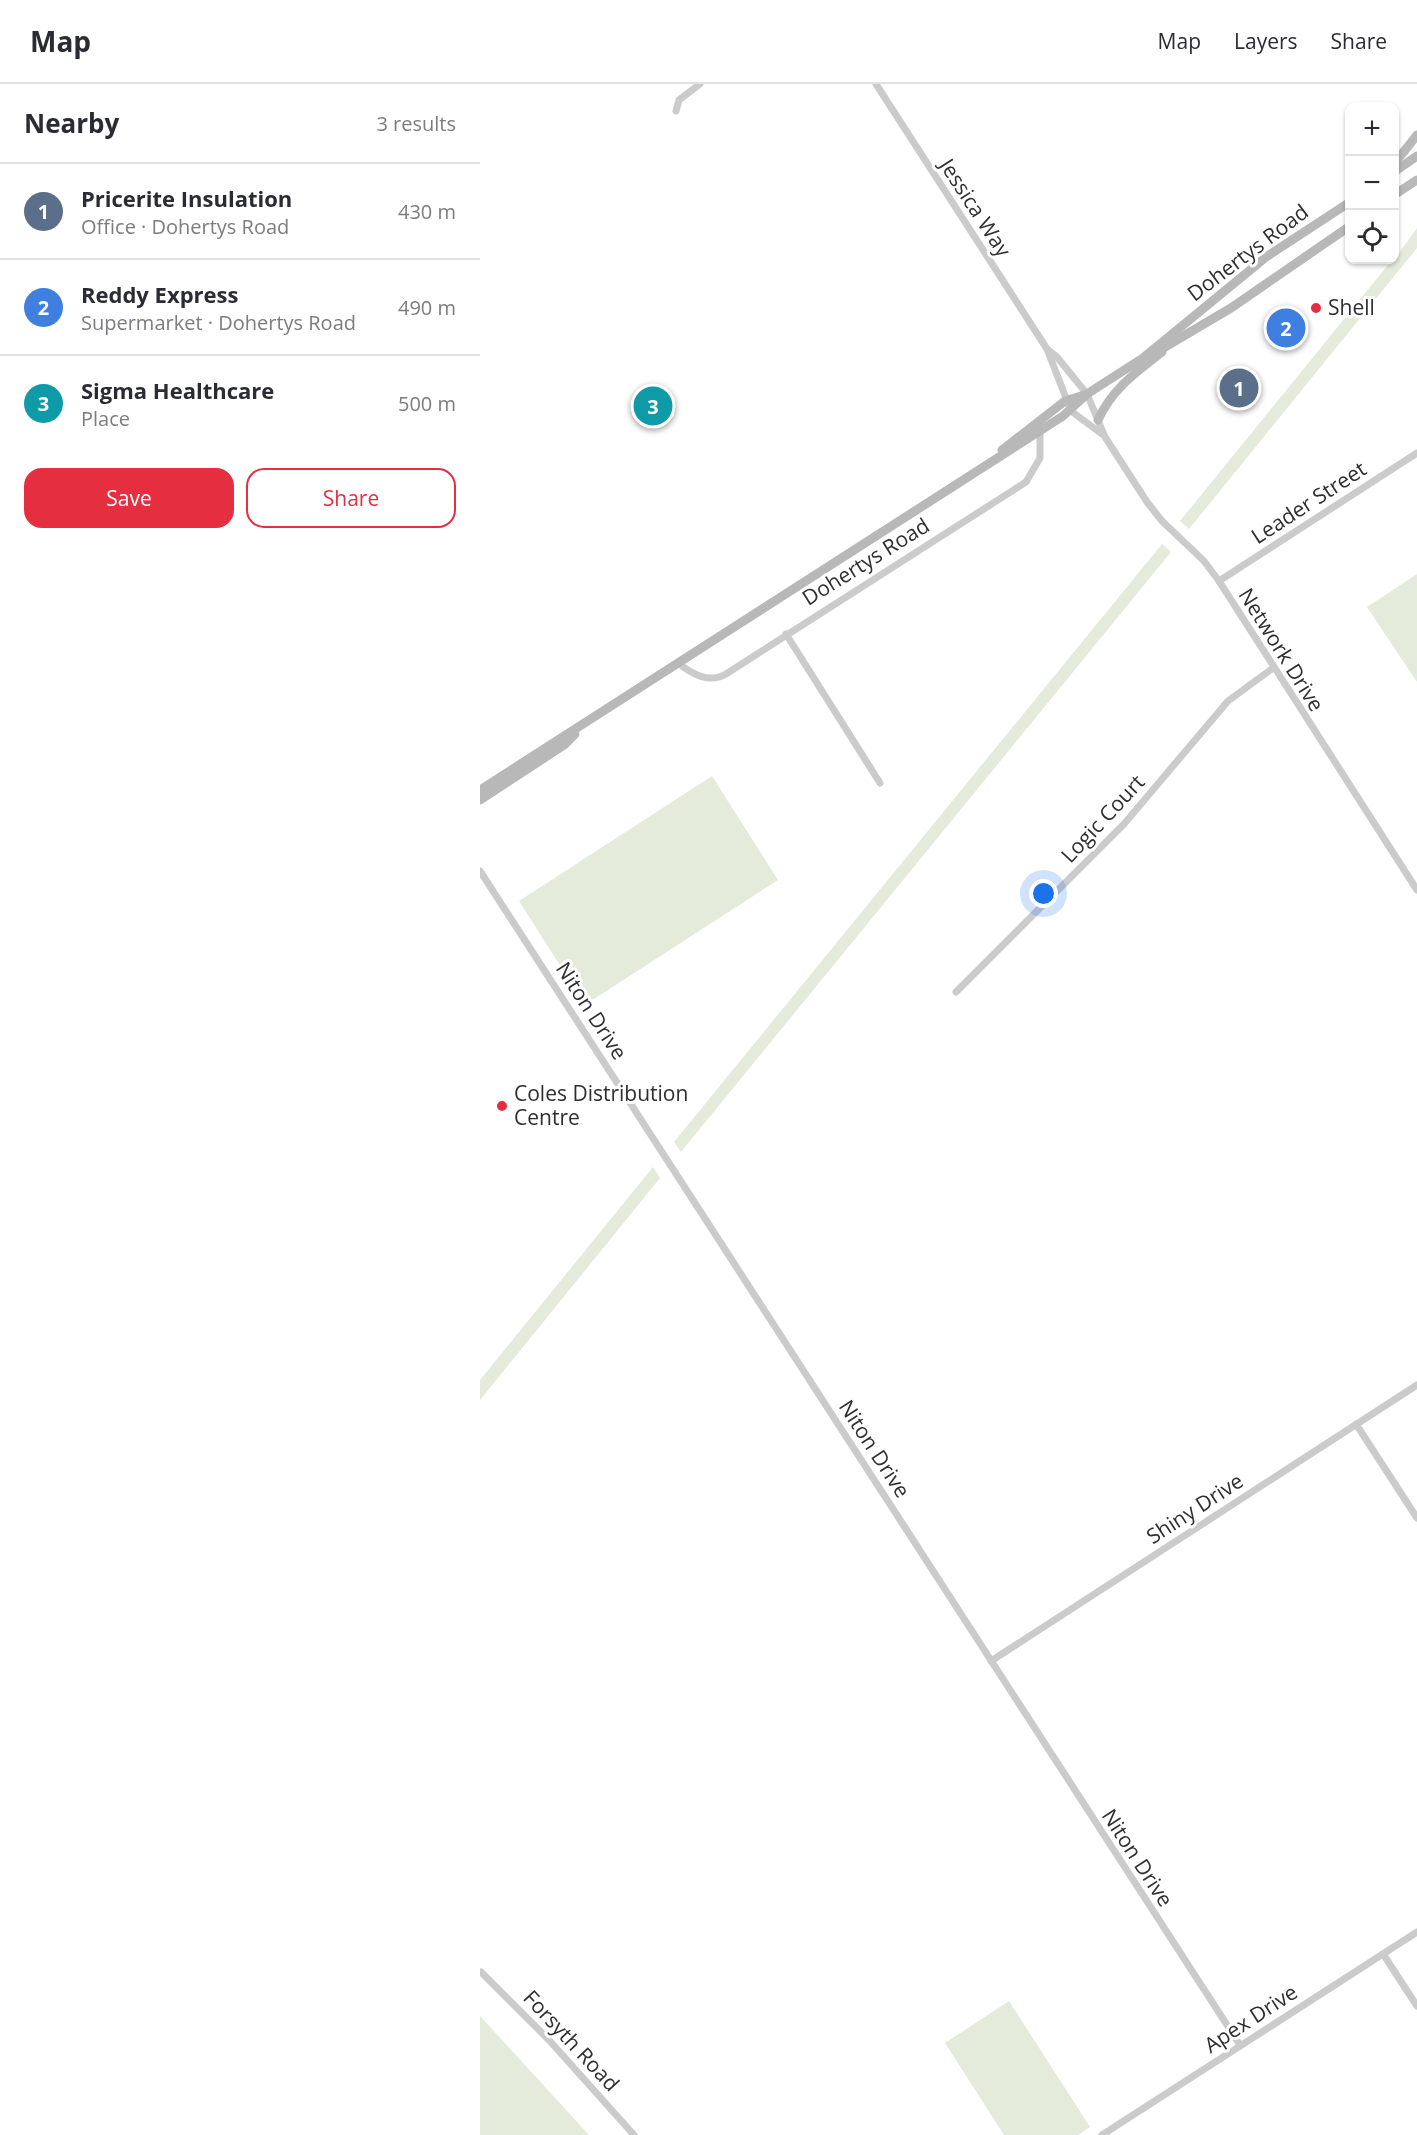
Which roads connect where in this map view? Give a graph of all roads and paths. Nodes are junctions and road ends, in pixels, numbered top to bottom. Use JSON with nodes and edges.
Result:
{"nodes":[{"id":1,"x":700,"y":84,"type":"edge"},
{"id":2,"x":876,"y":84,"type":"edge"},
{"id":3,"x":676,"y":111,"type":"dead end"},
{"id":4,"x":1417,"y":135,"type":"edge"},
{"id":5,"x":1417,"y":156,"type":"edge"},
{"id":6,"x":1399,"y":159,"type":"edge"},
{"id":7,"x":1399,"y":169,"type":"edge"},
{"id":8,"x":1417,"y":180,"type":"edge"},
{"id":9,"x":1399,"y":192,"type":"edge"},
{"id":10,"x":1345,"y":205,"type":"edge"},
{"id":11,"x":1345,"y":229,"type":"edge"},
{"id":12,"x":1168,"y":347,"type":"junction"},
{"id":13,"x":1047,"y":350,"type":"junction"},
{"id":14,"x":1143,"y":358,"type":"junction"},
{"id":15,"x":1087,"y":394,"type":"junction"},
{"id":16,"x":1065,"y":401,"type":"junction"},
{"id":17,"x":1071,"y":411,"type":"junction"},
{"id":18,"x":1098,"y":420,"type":"junction"},
{"id":19,"x":1040,"y":432,"type":"junction"},
{"id":20,"x":1105,"y":437,"type":"junction"},
{"id":21,"x":1417,"y":453,"type":"edge"},
{"id":22,"x":984,"y":466,"type":"junction"},
{"id":23,"x":1219,"y":581,"type":"junction"},
{"id":24,"x":786,"y":634,"type":"junction"},
{"id":25,"x":678,"y":663,"type":"junction"},
{"id":26,"x":1273,"y":668,"type":"junction"},
{"id":27,"x":587,"y":722,"type":"junction"},
{"id":28,"x":880,"y":783,"type":"dead end"},
{"id":29,"x":480,"y":790,"type":"edge"},
{"id":30,"x":480,"y":800,"type":"edge"},
{"id":31,"x":480,"y":871,"type":"edge"},
{"id":32,"x":1417,"y":890,"type":"edge"},
{"id":33,"x":956,"y":992,"type":"dead end"},
{"id":34,"x":1417,"y":1385,"type":"edge"},
{"id":35,"x":1356,"y":1424,"type":"junction"},
{"id":36,"x":1417,"y":1518,"type":"edge"},
{"id":37,"x":991,"y":1661,"type":"junction"},
{"id":38,"x":1417,"y":1932,"type":"edge"},
{"id":39,"x":1383,"y":1954,"type":"junction"},
{"id":40,"x":481,"y":1972,"type":"edge"},
{"id":41,"x":1417,"y":2006,"type":"edge"},
{"id":42,"x":1240,"y":2045,"type":"junction"},
{"id":43,"x":634,"y":2135,"type":"edge"},
{"id":44,"x":1102,"y":2135,"type":"edge"}],
"edges":[{"from":1,"to":3,"type":"street"},
{"from":2,"to":13,"type":"street","name":"Jessica Way"},
{"from":4,"to":6,"type":"main road"},
{"from":5,"to":7,"type":"main road"},
{"from":8,"to":9,"type":"main road"},
{"from":10,"to":14,"type":"main road","name":"Dohertys Road"},
{"from":11,"to":12,"type":"main road","name":"Dohertys Road"},
{"from":12,"to":14,"type":"main road","name":"Dohertys Road"},
{"from":12,"to":18,"type":"main road"},
{"from":13,"to":15,"type":"street","name":"Jessica Way"},
{"from":13,"to":16,"type":"street","name":"Jessica Way"},
{"from":14,"to":15,"type":"main road","name":"Dohertys Road"},
{"from":15,"to":16,"type":"main road","name":"Dohertys Road"},
{"from":15,"to":17,"type":"main road","name":"Dohertys Road"},
{"from":15,"to":18,"type":"street","name":"Network Drive"},
{"from":16,"to":17,"type":"street","name":"Jessica Way"},
{"from":16,"to":22,"type":"main road","name":"Dohertys Road"},
{"from":17,"to":19,"type":"main road","name":"Dohertys Road"},
{"from":17,"to":20,"type":"street","name":"Network Drive"},
{"from":18,"to":20,"type":"street","name":"Network Drive"},
{"from":19,"to":22,"type":"main road","name":"Dohertys Road"},
{"from":19,"to":24,"type":"street","name":"Dohertys Road"},
{"from":20,"to":23,"type":"street","name":"Network Drive"},
{"from":21,"to":23,"type":"street","name":"Leader Street"},
{"from":22,"to":25,"type":"main road","name":"Dohertys Road"},
{"from":23,"to":26,"type":"street","name":"Network Drive"},
{"from":24,"to":25,"type":"street","name":"Dohertys Road"},
{"from":24,"to":28,"type":"street"},
{"from":25,"to":27,"type":"main road","name":"Dohertys Road"},
{"from":26,"to":32,"type":"street","name":"Network Drive"},
{"from":26,"to":33,"type":"street","name":"Logic Court"},
{"from":27,"to":29,"type":"main road","name":"Dohertys Road"},
{"from":27,"to":30,"type":"main road"},
{"from":31,"to":37,"type":"street","name":"Niton Drive"},
{"from":34,"to":35,"type":"street","name":"Shiny Drive"},
{"from":35,"to":36,"type":"street"},
{"from":35,"to":37,"type":"street","name":"Shiny Drive"},
{"from":37,"to":42,"type":"street","name":"Niton Drive"},
{"from":38,"to":39,"type":"street","name":"Apex Drive"},
{"from":39,"to":41,"type":"street"},
{"from":39,"to":42,"type":"street","name":"Apex Drive"},
{"from":40,"to":43,"type":"street","name":"Forsyth Road"},
{"from":42,"to":44,"type":"street","name":"Apex Drive"}]}
